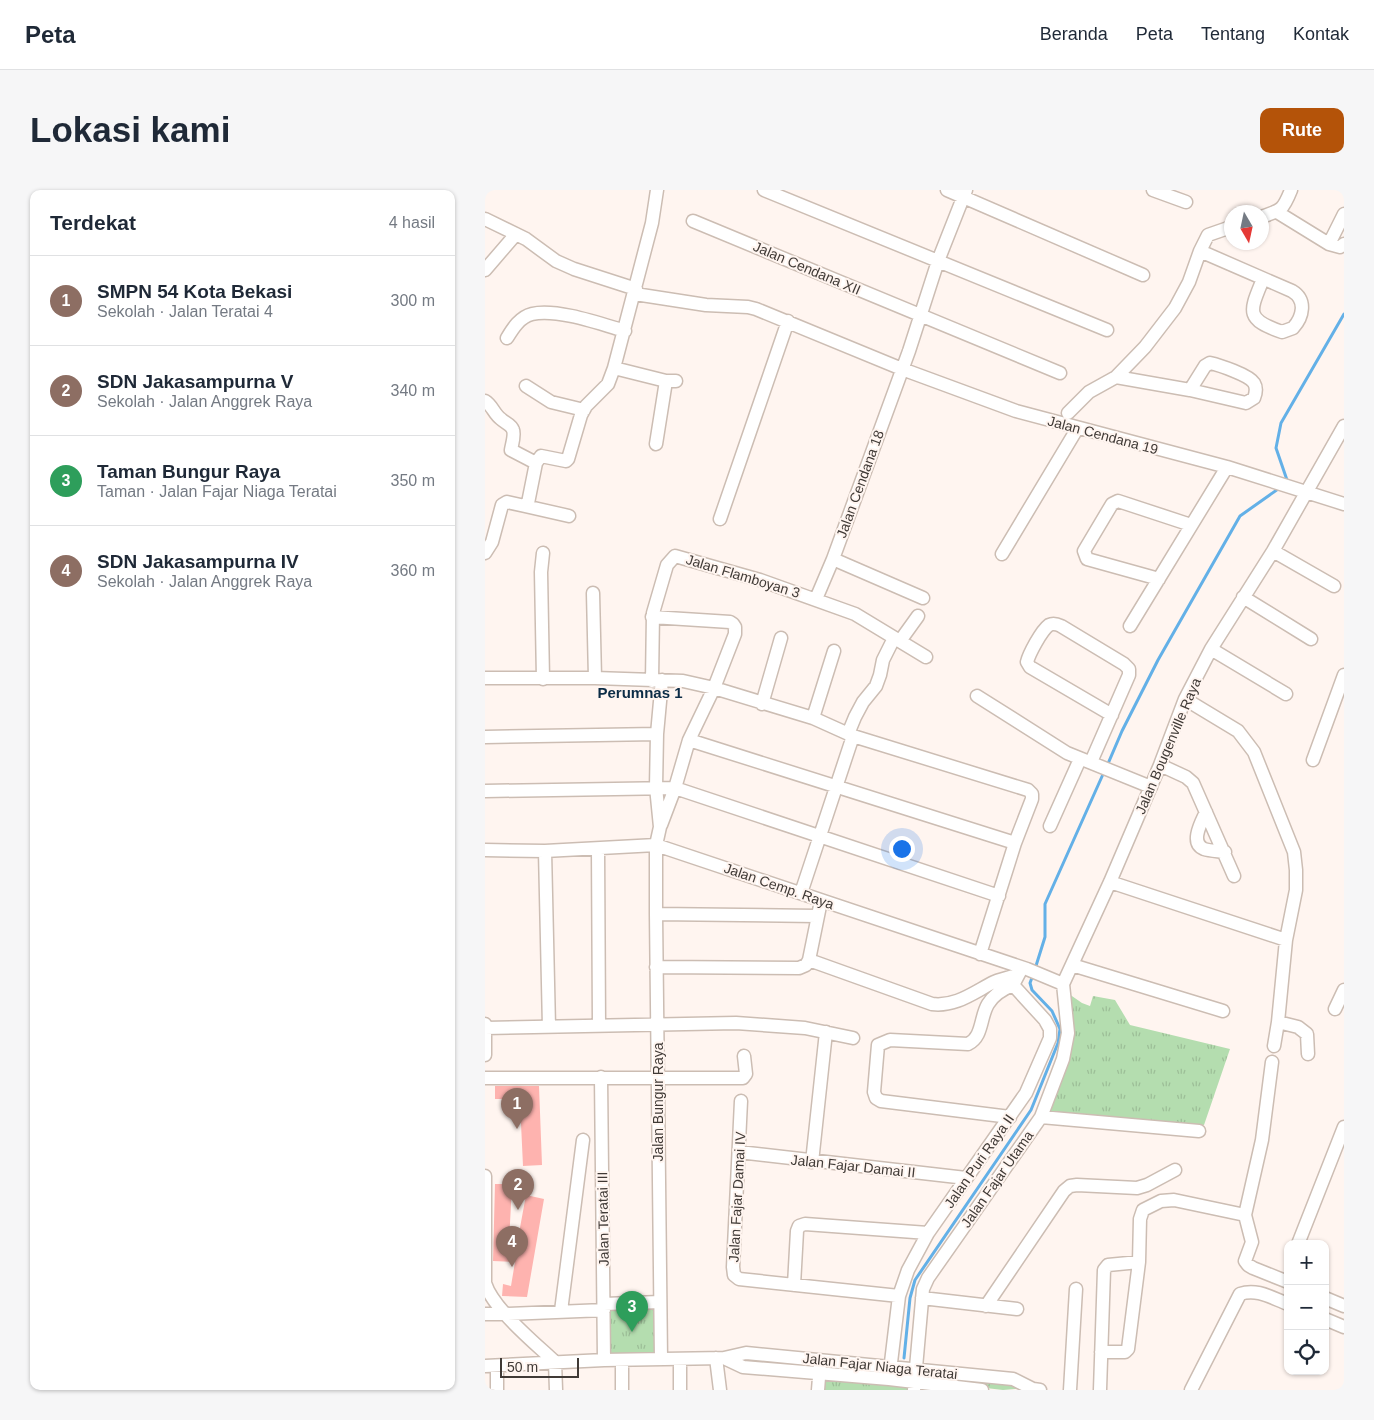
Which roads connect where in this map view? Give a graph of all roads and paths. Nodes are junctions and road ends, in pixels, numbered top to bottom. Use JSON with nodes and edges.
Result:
{"nodes":[{"id":1,"x":657,"y":190,"type":"edge"},
{"id":2,"x":764,"y":190,"type":"edge"},
{"id":3,"x":947,"y":190,"type":"edge"},
{"id":4,"x":1153,"y":190,"type":"edge"},
{"id":5,"x":1291,"y":190,"type":"edge"},
{"id":6,"x":965,"y":193,"type":"edge"},
{"id":7,"x":1187,"y":202,"type":"dead end"},
{"id":8,"x":1277,"y":212,"type":"junction"},
{"id":9,"x":1269,"y":214,"type":"edge"},
{"id":10,"x":1344,"y":214,"type":"edge"},
{"id":11,"x":489,"y":221,"type":"edge"},
{"id":12,"x":693,"y":221,"type":"dead end"},
{"id":13,"x":1224,"y":229,"type":"edge"},
{"id":14,"x":516,"y":234,"type":"junction"},
{"id":15,"x":1329,"y":244,"type":"junction"},
{"id":16,"x":1344,"y":244,"type":"edge"},
{"id":17,"x":1200,"y":251,"type":"junction"},
{"id":18,"x":938,"y":261,"type":"junction"},
{"id":19,"x":485,"y":270,"type":"edge"},
{"id":20,"x":1143,"y":275,"type":"dead end"},
{"id":21,"x":1263,"y":278,"type":"junction"},
{"id":22,"x":635,"y":291,"type":"junction"},
{"id":23,"x":921,"y":316,"type":"junction"},
{"id":24,"x":788,"y":321,"type":"junction"},
{"id":25,"x":1107,"y":330,"type":"dead end"},
{"id":26,"x":625,"y":331,"type":"junction"},
{"id":27,"x":507,"y":338,"type":"dead end"},
{"id":28,"x":614,"y":368,"type":"junction"},
{"id":29,"x":902,"y":369,"type":"junction"},
{"id":30,"x":1060,"y":373,"type":"dead end"},
{"id":31,"x":1116,"y":377,"type":"junction"},
{"id":32,"x":526,"y":386,"type":"dead end"},
{"id":33,"x":1190,"y":390,"type":"junction"},
{"id":34,"x":485,"y":401,"type":"edge"},
{"id":35,"x":584,"y":410,"type":"junction"},
{"id":36,"x":1068,"y":413,"type":"dead end"},
{"id":37,"x":1344,"y":428,"type":"edge"},
{"id":38,"x":1077,"y":429,"type":"junction"},
{"id":39,"x":656,"y":444,"type":"dead end"},
{"id":40,"x":536,"y":463,"type":"junction"},
{"id":41,"x":1227,"y":467,"type":"junction"},
{"id":42,"x":1307,"y":492,"type":"junction"},
{"id":43,"x":1344,"y":504,"type":"edge"},
{"id":44,"x":525,"y":506,"type":"junction"},
{"id":45,"x":569,"y":516,"type":"dead end"},
{"id":46,"x":720,"y":519,"type":"dead end"},
{"id":47,"x":1191,"y":525,"type":"junction"},
{"id":48,"x":1273,"y":551,"type":"junction"},
{"id":49,"x":485,"y":553,"type":"edge"},
{"id":50,"x":543,"y":553,"type":"dead end"},
{"id":51,"x":1002,"y":554,"type":"dead end"},
{"id":52,"x":833,"y":559,"type":"junction"},
{"id":53,"x":1159,"y":579,"type":"junction"},
{"id":54,"x":1334,"y":586,"type":"dead end"},
{"id":55,"x":593,"y":593,"type":"dead end"},
{"id":56,"x":1243,"y":597,"type":"junction"},
{"id":57,"x":923,"y":598,"type":"dead end"},
{"id":58,"x":816,"y":599,"type":"junction"},
{"id":59,"x":918,"y":616,"type":"dead end"},
{"id":60,"x":652,"y":617,"type":"junction"},
{"id":61,"x":1130,"y":626,"type":"dead end"},
{"id":62,"x":781,"y":638,"type":"dead end"},
{"id":63,"x":1311,"y":639,"type":"dead end"},
{"id":64,"x":897,"y":640,"type":"junction"},
{"id":65,"x":1211,"y":649,"type":"junction"},
{"id":66,"x":834,"y":651,"type":"dead end"},
{"id":67,"x":926,"y":657,"type":"dead end"},
{"id":68,"x":1344,"y":675,"type":"edge"},
{"id":69,"x":485,"y":678,"type":"edge"},
{"id":70,"x":595,"y":678,"type":"junction"},
{"id":71,"x":543,"y":679,"type":"junction"},
{"id":72,"x":657,"y":680,"type":"junction"},
{"id":73,"x":715,"y":688,"type":"junction"},
{"id":74,"x":1286,"y":694,"type":"dead end"},
{"id":75,"x":977,"y":696,"type":"dead end"},
{"id":76,"x":1185,"y":699,"type":"junction"},
{"id":77,"x":761,"y":704,"type":"junction"},
{"id":78,"x":1112,"y":715,"type":"junction"},
{"id":79,"x":813,"y":718,"type":"junction"},
{"id":80,"x":657,"y":734,"type":"junction"},
{"id":81,"x":851,"y":735,"type":"junction"},
{"id":82,"x":485,"y":737,"type":"edge"},
{"id":83,"x":689,"y":740,"type":"junction"},
{"id":84,"x":1313,"y":760,"type":"dead end"},
{"id":85,"x":1095,"y":764,"type":"junction"},
{"id":86,"x":1160,"y":765,"type":"junction"},
{"id":87,"x":836,"y":786,"type":"junction"},
{"id":88,"x":656,"y":787,"type":"junction"},
{"id":89,"x":1151,"y":787,"type":"junction"},
{"id":90,"x":675,"y":788,"type":"junction"},
{"id":91,"x":485,"y":791,"type":"edge"},
{"id":92,"x":1206,"y":812,"type":"junction"},
{"id":93,"x":1050,"y":826,"type":"dead end"},
{"id":94,"x":660,"y":827,"type":"junction"},
{"id":95,"x":820,"y":836,"type":"junction"},
{"id":96,"x":1015,"y":843,"type":"junction"},
{"id":97,"x":656,"y":845,"type":"junction"},
{"id":98,"x":598,"y":849,"type":"junction"},
{"id":99,"x":485,"y":850,"type":"edge"},
{"id":100,"x":545,"y":851,"type":"junction"},
{"id":101,"x":1225,"y":852,"type":"junction"},
{"id":102,"x":1235,"y":876,"type":"dead end"},
{"id":103,"x":1110,"y":882,"type":"junction"},
{"id":104,"x":801,"y":894,"type":"junction"},
{"id":105,"x":999,"y":896,"type":"junction"},
{"id":106,"x":821,"y":901,"type":"junction"},
{"id":107,"x":656,"y":914,"type":"junction"},
{"id":108,"x":817,"y":916,"type":"junction"},
{"id":109,"x":1286,"y":940,"type":"junction"},
{"id":110,"x":980,"y":954,"type":"junction"},
{"id":111,"x":809,"y":960,"type":"junction"},
{"id":112,"x":1072,"y":965,"type":"junction"},
{"id":113,"x":656,"y":967,"type":"junction"},
{"id":114,"x":1020,"y":974,"type":"junction"},
{"id":115,"x":1063,"y":984,"type":"junction"},
{"id":116,"x":1344,"y":990,"type":"edge"},
{"id":117,"x":1335,"y":1010,"type":"dead end"},
{"id":118,"x":1223,"y":1011,"type":"dead end"},
{"id":119,"x":1278,"y":1022,"type":"junction"},
{"id":120,"x":485,"y":1024,"type":"edge"},
{"id":121,"x":657,"y":1024,"type":"junction"},
{"id":122,"x":599,"y":1026,"type":"junction"},
{"id":123,"x":549,"y":1027,"type":"junction"},
{"id":124,"x":485,"y":1028,"type":"edge"},
{"id":125,"x":826,"y":1032,"type":"junction"},
{"id":126,"x":853,"y":1038,"type":"dead end"},
{"id":127,"x":1274,"y":1046,"type":"dead end"},
{"id":128,"x":1308,"y":1054,"type":"dead end"},
{"id":129,"x":485,"y":1056,"type":"edge"},
{"id":130,"x":744,"y":1056,"type":"dead end"},
{"id":131,"x":1272,"y":1062,"type":"dead end"},
{"id":132,"x":601,"y":1077,"type":"junction"},
{"id":133,"x":657,"y":1077,"type":"junction"},
{"id":134,"x":485,"y":1078,"type":"edge"},
{"id":135,"x":741,"y":1102,"type":"dead end"},
{"id":136,"x":1041,"y":1116,"type":"junction"},
{"id":137,"x":1010,"y":1118,"type":"junction"},
{"id":138,"x":1344,"y":1127,"type":"edge"},
{"id":139,"x":1199,"y":1131,"type":"dead end"},
{"id":140,"x":583,"y":1140,"type":"dead end"},
{"id":141,"x":739,"y":1152,"type":"junction"},
{"id":142,"x":812,"y":1162,"type":"junction"},
{"id":143,"x":1175,"y":1170,"type":"dead end"},
{"id":144,"x":485,"y":1176,"type":"edge"},
{"id":145,"x":966,"y":1178,"type":"junction"},
{"id":146,"x":1245,"y":1215,"type":"junction"},
{"id":147,"x":928,"y":1233,"type":"junction"},
{"id":148,"x":1300,"y":1240,"type":"edge"},
{"id":149,"x":1139,"y":1262,"type":"junction"},
{"id":150,"x":1284,"y":1280,"type":"edge"},
{"id":151,"x":794,"y":1285,"type":"junction"},
{"id":152,"x":1076,"y":1289,"type":"dead end"},
{"id":153,"x":899,"y":1296,"type":"junction"},
{"id":154,"x":922,"y":1298,"type":"junction"},
{"id":155,"x":1329,"y":1300,"type":"edge"},
{"id":156,"x":660,"y":1302,"type":"junction"},
{"id":157,"x":1284,"y":1302,"type":"edge"},
{"id":158,"x":986,"y":1306,"type":"junction"},
{"id":159,"x":1344,"y":1306,"type":"edge"},
{"id":160,"x":604,"y":1307,"type":"junction"},
{"id":161,"x":1017,"y":1310,"type":"dead end"},
{"id":162,"x":561,"y":1311,"type":"junction"},
{"id":163,"x":485,"y":1314,"type":"edge"},
{"id":164,"x":506,"y":1314,"type":"junction"},
{"id":165,"x":1329,"y":1321,"type":"edge"},
{"id":166,"x":1344,"y":1327,"type":"edge"},
{"id":167,"x":1101,"y":1352,"type":"junction"},
{"id":168,"x":720,"y":1358,"type":"junction"},
{"id":169,"x":661,"y":1359,"type":"junction"},
{"id":170,"x":680,"y":1359,"type":"junction"},
{"id":171,"x":605,"y":1360,"type":"junction"},
{"id":172,"x":622,"y":1360,"type":"junction"},
{"id":173,"x":555,"y":1362,"type":"junction"},
{"id":174,"x":491,"y":1366,"type":"edge"},
{"id":175,"x":820,"y":1366,"type":"junction"},
{"id":176,"x":904,"y":1376,"type":"edge"},
{"id":177,"x":497,"y":1390,"type":"edge"},
{"id":178,"x":556,"y":1390,"type":"edge"},
{"id":179,"x":622,"y":1390,"type":"edge"},
{"id":180,"x":680,"y":1390,"type":"edge"},
{"id":181,"x":720,"y":1390,"type":"edge"},
{"id":182,"x":818,"y":1390,"type":"edge"},
{"id":183,"x":982,"y":1390,"type":"edge"},
{"id":184,"x":1033,"y":1390,"type":"edge"},
{"id":185,"x":1070,"y":1390,"type":"edge"},
{"id":186,"x":1100,"y":1390,"type":"edge"},
{"id":187,"x":1191,"y":1390,"type":"edge"}],
"edges":[{"from":1,"to":22,"type":"street"},
{"from":2,"to":18,"type":"street"},
{"from":3,"to":6,"type":"street"},
{"from":4,"to":7,"type":"street"},
{"from":5,"to":8,"type":"street"},
{"from":6,"to":18,"type":"street","name":"Jalan Cendana 18"},
{"from":6,"to":20,"type":"street"},
{"from":8,"to":9,"type":"street"},
{"from":8,"to":15,"type":"street"},
{"from":10,"to":15,"type":"street"},
{"from":11,"to":14,"type":"street","name":"Jalan Cendana 19"},
{"from":12,"to":23,"type":"street","name":"Jalan Cendana XII"},
{"from":13,"to":17,"type":"street"},
{"from":14,"to":19,"type":"street"},
{"from":14,"to":22,"type":"street","name":"Jalan Cendana 19"},
{"from":15,"to":16,"type":"street"},
{"from":17,"to":21,"type":"street"},
{"from":17,"to":31,"type":"street"},
{"from":18,"to":23,"type":"street","name":"Jalan Cendana 18"},
{"from":18,"to":25,"type":"street"},
{"from":21,"to":21,"type":"street"},
{"from":22,"to":24,"type":"street","name":"Jalan Cendana 19"},
{"from":22,"to":26,"type":"street"},
{"from":23,"to":29,"type":"street","name":"Jalan Cendana 18"},
{"from":23,"to":30,"type":"street","name":"Jalan Cendana XII"},
{"from":24,"to":29,"type":"street","name":"Jalan Cendana 19"},
{"from":24,"to":46,"type":"street"},
{"from":26,"to":27,"type":"street"},
{"from":26,"to":28,"type":"street"},
{"from":28,"to":35,"type":"street"},
{"from":28,"to":39,"type":"street"},
{"from":29,"to":38,"type":"street","name":"Jalan Cendana 19"},
{"from":29,"to":52,"type":"street","name":"Jalan Cendana 18"},
{"from":31,"to":33,"type":"street"},
{"from":31,"to":36,"type":"street"},
{"from":32,"to":35,"type":"street"},
{"from":33,"to":33,"type":"street"},
{"from":34,"to":40,"type":"street"},
{"from":35,"to":40,"type":"street"},
{"from":37,"to":42,"type":"street","name":"Jalan Bougenville Raya"},
{"from":38,"to":41,"type":"street","name":"Jalan Cendana 19"},
{"from":38,"to":51,"type":"street"},
{"from":40,"to":44,"type":"street"},
{"from":41,"to":42,"type":"street","name":"Jalan Cendana 19"},
{"from":41,"to":47,"type":"street"},
{"from":42,"to":43,"type":"street","name":"Jalan Cendana 19"},
{"from":42,"to":48,"type":"street","name":"Jalan Bougenville Raya"},
{"from":44,"to":45,"type":"street"},
{"from":44,"to":49,"type":"street"},
{"from":47,"to":53,"type":"street"},
{"from":47,"to":53,"type":"street"},
{"from":48,"to":54,"type":"street"},
{"from":48,"to":56,"type":"street","name":"Jalan Bougenville Raya"},
{"from":50,"to":71,"type":"street"},
{"from":52,"to":57,"type":"street"},
{"from":52,"to":58,"type":"street","name":"Jalan Cendana 18"},
{"from":53,"to":61,"type":"street"},
{"from":55,"to":70,"type":"street"},
{"from":56,"to":63,"type":"street"},
{"from":56,"to":65,"type":"street","name":"Jalan Bougenville Raya"},
{"from":58,"to":60,"type":"street","name":"Jalan Flamboyan 3"},
{"from":58,"to":64,"type":"street","name":"Jalan Flamboyan 3"},
{"from":59,"to":64,"type":"street"},
{"from":60,"to":72,"type":"street","name":"Jalan Flamboyan 3"},
{"from":60,"to":73,"type":"street"},
{"from":62,"to":77,"type":"street"},
{"from":64,"to":67,"type":"street","name":"Jalan Flamboyan 3"},
{"from":64,"to":81,"type":"street"},
{"from":65,"to":74,"type":"street"},
{"from":65,"to":76,"type":"street","name":"Jalan Bougenville Raya"},
{"from":66,"to":79,"type":"street"},
{"from":68,"to":84,"type":"street"},
{"from":69,"to":71,"type":"street"},
{"from":70,"to":71,"type":"street"},
{"from":70,"to":72,"type":"street"},
{"from":72,"to":73,"type":"street"},
{"from":72,"to":80,"type":"street","name":"Jalan Flamboyan 3"},
{"from":73,"to":77,"type":"street"},
{"from":73,"to":83,"type":"street"},
{"from":75,"to":85,"type":"street"},
{"from":76,"to":86,"type":"street","name":"Jalan Bougenville Raya"},
{"from":76,"to":109,"type":"street"},
{"from":77,"to":79,"type":"street"},
{"from":78,"to":78,"type":"street"},
{"from":78,"to":85,"type":"street"},
{"from":79,"to":81,"type":"street"},
{"from":80,"to":82,"type":"street"},
{"from":80,"to":88,"type":"street","name":"Jalan Flamboyan 3"},
{"from":81,"to":87,"type":"street"},
{"from":81,"to":96,"type":"street"},
{"from":83,"to":87,"type":"street"},
{"from":83,"to":90,"type":"street"},
{"from":85,"to":89,"type":"street"},
{"from":85,"to":93,"type":"street"},
{"from":86,"to":89,"type":"street","name":"Jalan Bougenville Raya"},
{"from":86,"to":92,"type":"street"},
{"from":87,"to":95,"type":"street"},
{"from":87,"to":96,"type":"street"},
{"from":88,"to":90,"type":"street"},
{"from":88,"to":91,"type":"street"},
{"from":88,"to":94,"type":"street","name":"Jalan Flamboyan 3"},
{"from":89,"to":103,"type":"street","name":"Jalan Bougenville Raya"},
{"from":90,"to":94,"type":"street"},
{"from":90,"to":95,"type":"street"},
{"from":92,"to":101,"type":"street"},
{"from":92,"to":101,"type":"street"},
{"from":94,"to":97,"type":"street","name":"Jalan Bungur Raya"},
{"from":95,"to":104,"type":"street"},
{"from":95,"to":105,"type":"street"},
{"from":96,"to":105,"type":"street"},
{"from":97,"to":98,"type":"street","name":"Jalan Cemp. Raya"},
{"from":97,"to":104,"type":"street","name":"Jalan Cemp. Raya"},
{"from":97,"to":107,"type":"street","name":"Jalan Bungur Raya"},
{"from":98,"to":100,"type":"street","name":"Jalan Cemp. Raya"},
{"from":98,"to":122,"type":"street"},
{"from":99,"to":100,"type":"street","name":"Jalan Cemp. Raya"},
{"from":100,"to":123,"type":"street"},
{"from":101,"to":102,"type":"street"},
{"from":103,"to":109,"type":"street"},
{"from":103,"to":112,"type":"street","name":"Jalan Bougenville Raya"},
{"from":104,"to":106,"type":"street","name":"Jalan Cemp. Raya"},
{"from":105,"to":110,"type":"street"},
{"from":106,"to":108,"type":"street"},
{"from":106,"to":110,"type":"street","name":"Jalan Cemp. Raya"},
{"from":107,"to":108,"type":"street"},
{"from":107,"to":113,"type":"street","name":"Jalan Bungur Raya"},
{"from":108,"to":111,"type":"street"},
{"from":109,"to":119,"type":"street"},
{"from":110,"to":114,"type":"street","name":"Jalan Cemp. Raya"},
{"from":111,"to":113,"type":"street"},
{"from":111,"to":114,"type":"street"},
{"from":112,"to":115,"type":"street","name":"Jalan Bougenville Raya"},
{"from":112,"to":118,"type":"street"},
{"from":113,"to":121,"type":"street","name":"Jalan Bungur Raya"},
{"from":114,"to":115,"type":"street","name":"Jalan Cemp. Raya"},
{"from":114,"to":137,"type":"street","name":"Jalan Puri Raya II"},
{"from":114,"to":137,"type":"street"},
{"from":115,"to":136,"type":"street","name":"Jalan Fajar Utama"},
{"from":116,"to":117,"type":"street"},
{"from":119,"to":127,"type":"street"},
{"from":119,"to":128,"type":"street"},
{"from":120,"to":124,"type":"street"},
{"from":121,"to":122,"type":"street"},
{"from":121,"to":125,"type":"street"},
{"from":121,"to":133,"type":"street","name":"Jalan Bungur Raya"},
{"from":122,"to":123,"type":"street"},
{"from":123,"to":124,"type":"street"},
{"from":124,"to":129,"type":"street"},
{"from":125,"to":126,"type":"street"},
{"from":125,"to":142,"type":"street"},
{"from":130,"to":133,"type":"street"},
{"from":131,"to":146,"type":"street"},
{"from":132,"to":133,"type":"street"},
{"from":132,"to":134,"type":"street"},
{"from":132,"to":160,"type":"street","name":"Jalan Teratai III"},
{"from":133,"to":156,"type":"street","name":"Jalan Bungur Raya"},
{"from":135,"to":141,"type":"street","name":"Jalan Fajar Damai IV"},
{"from":136,"to":139,"type":"street"},
{"from":136,"to":154,"type":"street","name":"Jalan Fajar Utama"},
{"from":137,"to":145,"type":"street","name":"Jalan Puri Raya II"},
{"from":138,"to":148,"type":"street"},
{"from":140,"to":162,"type":"street"},
{"from":141,"to":142,"type":"street","name":"Jalan Fajar Damai II"},
{"from":141,"to":151,"type":"street","name":"Jalan Fajar Damai IV"},
{"from":142,"to":145,"type":"street","name":"Jalan Fajar Damai II"},
{"from":143,"to":158,"type":"street"},
{"from":144,"to":164,"type":"street"},
{"from":145,"to":147,"type":"street","name":"Jalan Puri Raya II"},
{"from":146,"to":149,"type":"street"},
{"from":146,"to":150,"type":"street"},
{"from":147,"to":151,"type":"street"},
{"from":147,"to":153,"type":"street","name":"Jalan Puri Raya II"},
{"from":149,"to":167,"type":"street"},
{"from":149,"to":167,"type":"street"},
{"from":151,"to":153,"type":"street","name":"Jalan Fajar Damai IV"},
{"from":152,"to":185,"type":"street"},
{"from":153,"to":176,"type":"street","name":"Jalan Puri Raya II"},
{"from":154,"to":158,"type":"street"},
{"from":154,"to":176,"type":"street","name":"Jalan Fajar Utama"},
{"from":155,"to":159,"type":"street"},
{"from":156,"to":160,"type":"street"},
{"from":156,"to":169,"type":"street","name":"Jalan Bungur Raya"},
{"from":157,"to":187,"type":"street"},
{"from":158,"to":161,"type":"street"},
{"from":160,"to":162,"type":"street"},
{"from":160,"to":171,"type":"street","name":"Jalan Teratai III"},
{"from":162,"to":164,"type":"street"},
{"from":163,"to":164,"type":"street"},
{"from":164,"to":173,"type":"street"},
{"from":165,"to":166,"type":"street"},
{"from":167,"to":186,"type":"street"},
{"from":168,"to":170,"type":"street","name":"Jalan Fajar Niaga Teratai"},
{"from":168,"to":175,"type":"street","name":"Jalan Fajar Niaga Teratai"},
{"from":168,"to":181,"type":"street"},
{"from":169,"to":170,"type":"street","name":"Jalan Fajar Niaga Teratai"},
{"from":169,"to":172,"type":"street","name":"Jalan Fajar Niaga Teratai"},
{"from":170,"to":180,"type":"street"},
{"from":171,"to":172,"type":"street","name":"Jalan Fajar Niaga Teratai"},
{"from":171,"to":173,"type":"street","name":"Jalan Fajar Niaga Teratai"},
{"from":172,"to":179,"type":"street"},
{"from":173,"to":174,"type":"street","name":"Jalan Fajar Niaga Teratai"},
{"from":173,"to":178,"type":"street"},
{"from":174,"to":177,"type":"street"},
{"from":175,"to":176,"type":"street","name":"Jalan Fajar Niaga Teratai"},
{"from":175,"to":182,"type":"street"},
{"from":176,"to":183,"type":"street","name":"Jalan Fajar Niaga Teratai"},
{"from":176,"to":184,"type":"street","name":"Jalan Fajar Niaga Teratai"}]}
